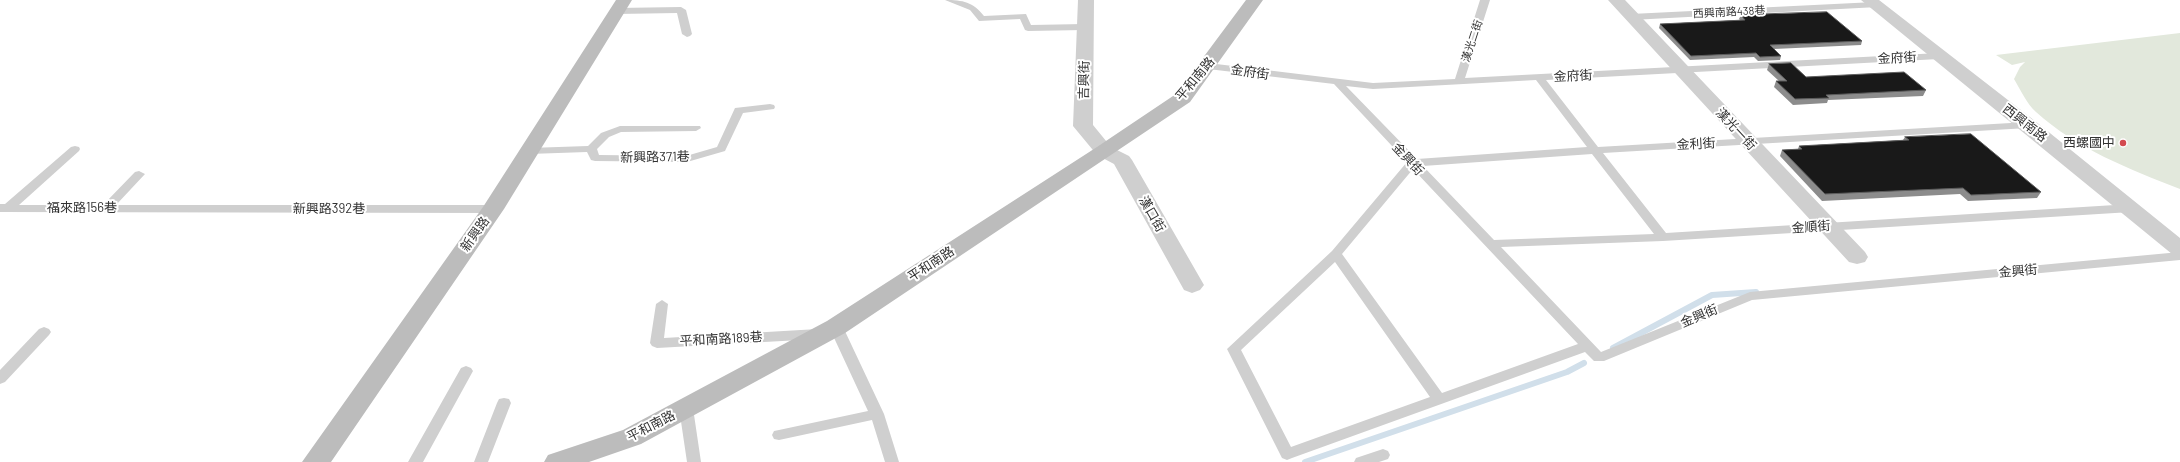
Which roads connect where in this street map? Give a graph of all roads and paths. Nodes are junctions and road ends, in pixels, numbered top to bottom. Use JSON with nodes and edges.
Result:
{"nodes":[{"id":1,"x":950,"y":0,"type":"edge"},
{"id":2,"x":1086,"y":0,"type":"edge"},
{"id":3,"x":1255,"y":0,"type":"edge"},
{"id":4,"x":1485,"y":0,"type":"edge"},
{"id":5,"x":1616,"y":0,"type":"edge"},
{"id":6,"x":1872,"y":3,"type":"edge"},
{"id":7,"x":621,"y":6,"type":"edge"},
{"id":8,"x":1631,"y":17,"type":"junction"},
{"id":9,"x":1084,"y":27,"type":"junction"},
{"id":10,"x":687,"y":34,"type":"dead end"},
{"id":11,"x":1939,"y":56,"type":"junction"},
{"id":12,"x":1208,"y":66,"type":"junction"},
{"id":13,"x":1681,"y":70,"type":"junction"},
{"id":14,"x":1539,"y":78,"type":"junction"},
{"id":15,"x":1459,"y":82,"type":"junction"},
{"id":16,"x":1338,"y":84,"type":"junction"},
{"id":17,"x":770,"y":107,"type":"dead end"},
{"id":18,"x":2028,"y":125,"type":"junction"},
{"id":19,"x":696,"y":128,"type":"dead end"},
{"id":20,"x":1748,"y":141,"type":"junction"},
{"id":21,"x":75,"y":149,"type":"dead end"},
{"id":22,"x":591,"y":149,"type":"junction"},
{"id":23,"x":1597,"y":150,"type":"junction"},
{"id":24,"x":529,"y":151,"type":"junction"},
{"id":25,"x":1104,"y":151,"type":"junction"},
{"id":26,"x":1412,"y":163,"type":"junction"},
{"id":27,"x":139,"y":174,"type":"dead end"},
{"id":28,"x":4,"y":208,"type":"edge"},
{"id":29,"x":106,"y":208,"type":"junction"},
{"id":30,"x":165,"y":208,"type":"joint"},
{"id":31,"x":2131,"y":208,"type":"junction"},
{"id":32,"x":493,"y":209,"type":"junction"},
{"id":33,"x":1828,"y":226,"type":"junction"},
{"id":34,"x":1663,"y":237,"type":"junction"},
{"id":35,"x":1491,"y":244,"type":"junction"},
{"id":36,"x":2178,"y":247,"type":"edge"},
{"id":37,"x":1336,"y":254,"type":"junction"},
{"id":38,"x":1857,"y":257,"type":"dead end"},
{"id":39,"x":1192,"y":285,"type":"dead end"},
{"id":40,"x":662,"y":304,"type":"dead end"},
{"id":41,"x":830,"y":330,"type":"junction"},
{"id":42,"x":44,"y":332,"type":"dead end"},
{"id":43,"x":1588,"y":346,"type":"junction"},
{"id":44,"x":466,"y":371,"type":"dead end"},
{"id":45,"x":0,"y":379,"type":"edge"},
{"id":46,"x":1440,"y":400,"type":"junction"},
{"id":47,"x":504,"y":403,"type":"dead end"},
{"id":48,"x":686,"y":408,"type":"junction"},
{"id":49,"x":877,"y":414,"type":"junction"},
{"id":50,"x":779,"y":434,"type":"dead end"},
{"id":51,"x":1383,"y":455,"type":"dead end"},
{"id":52,"x":316,"y":462,"type":"edge"},
{"id":53,"x":415,"y":462,"type":"edge"},
{"id":54,"x":481,"y":462,"type":"edge"},
{"id":55,"x":558,"y":462,"type":"edge"},
{"id":56,"x":694,"y":462,"type":"edge"},
{"id":57,"x":892,"y":462,"type":"edge"},
{"id":58,"x":1361,"y":462,"type":"edge"}],
"edges":[{"from":1,"to":9,"type":"lane"},
{"from":2,"to":9,"type":"street","name":"吉興街"},
{"from":3,"to":12,"type":"main road","name":"平和南路"},
{"from":4,"to":15,"type":"lane","name":"漢光二街"},
{"from":5,"to":8,"type":"street","name":"漢光一街"},
{"from":6,"to":8,"type":"lane","name":"西興南路438巷"},
{"from":6,"to":11,"type":"street","name":"西興南路"},
{"from":7,"to":10,"type":"lane"},
{"from":7,"to":24,"type":"main road","name":"新興路"},
{"from":8,"to":13,"type":"street","name":"漢光一街"},
{"from":9,"to":25,"type":"street","name":"吉興街"},
{"from":11,"to":13,"type":"lane","name":"金府街"},
{"from":11,"to":18,"type":"street","name":"西興南路"},
{"from":12,"to":16,"type":"lane","name":"金府街"},
{"from":12,"to":25,"type":"main road","name":"平和南路"},
{"from":13,"to":14,"type":"lane","name":"金府街"},
{"from":13,"to":20,"type":"street","name":"漢光一街"},
{"from":14,"to":15,"type":"lane","name":"金府街"},
{"from":14,"to":23,"type":"lane"},
{"from":15,"to":16,"type":"lane","name":"金府街"},
{"from":16,"to":26,"type":"lane","name":"金興街"},
{"from":17,"to":22,"type":"lane","name":"新興路371巷"},
{"from":18,"to":20,"type":"lane","name":"金利街"},
{"from":18,"to":31,"type":"street","name":"西興南路"},
{"from":19,"to":22,"type":"lane"},
{"from":20,"to":23,"type":"lane","name":"金利街"},
{"from":20,"to":33,"type":"street","name":"漢光一街"},
{"from":21,"to":28,"type":"lane"},
{"from":22,"to":24,"type":"lane"},
{"from":23,"to":26,"type":"lane","name":"金利街"},
{"from":23,"to":34,"type":"lane"},
{"from":24,"to":32,"type":"main road","name":"新興路"},
{"from":25,"to":39,"type":"street","name":"漢口街"},
{"from":25,"to":41,"type":"main road","name":"平和南路"},
{"from":26,"to":35,"type":"lane","name":"金興街"},
{"from":26,"to":37,"type":"lane"},
{"from":27,"to":29,"type":"lane"},
{"from":28,"to":29,"type":"lane","name":"福來路156巷"},
{"from":29,"to":30,"type":"lane","name":"福來路156巷"},
{"from":30,"to":32,"type":"lane","name":"新興路392巷"},
{"from":31,"to":33,"type":"lane","name":"金順街"},
{"from":31,"to":36,"type":"street","name":"西興南路"},
{"from":32,"to":52,"type":"main road","name":"新興路"},
{"from":33,"to":34,"type":"lane","name":"金順街"},
{"from":33,"to":38,"type":"street","name":"漢光一街"},
{"from":34,"to":35,"type":"lane","name":"金順街"},
{"from":35,"to":43,"type":"lane","name":"金興街"},
{"from":36,"to":43,"type":"lane","name":"金興街"},
{"from":37,"to":46,"type":"lane"},
{"from":37,"to":46,"type":"lane"},
{"from":40,"to":41,"type":"lane","name":"平和南路189巷"},
{"from":41,"to":48,"type":"main road","name":"平和南路"},
{"from":41,"to":49,"type":"lane"},
{"from":42,"to":45,"type":"lane"},
{"from":43,"to":46,"type":"lane"},
{"from":44,"to":53,"type":"lane"},
{"from":47,"to":54,"type":"lane"},
{"from":48,"to":55,"type":"main road","name":"平和南路"},
{"from":48,"to":56,"type":"lane"},
{"from":49,"to":50,"type":"lane"},
{"from":49,"to":57,"type":"lane"},
{"from":51,"to":58,"type":"lane"}]}
